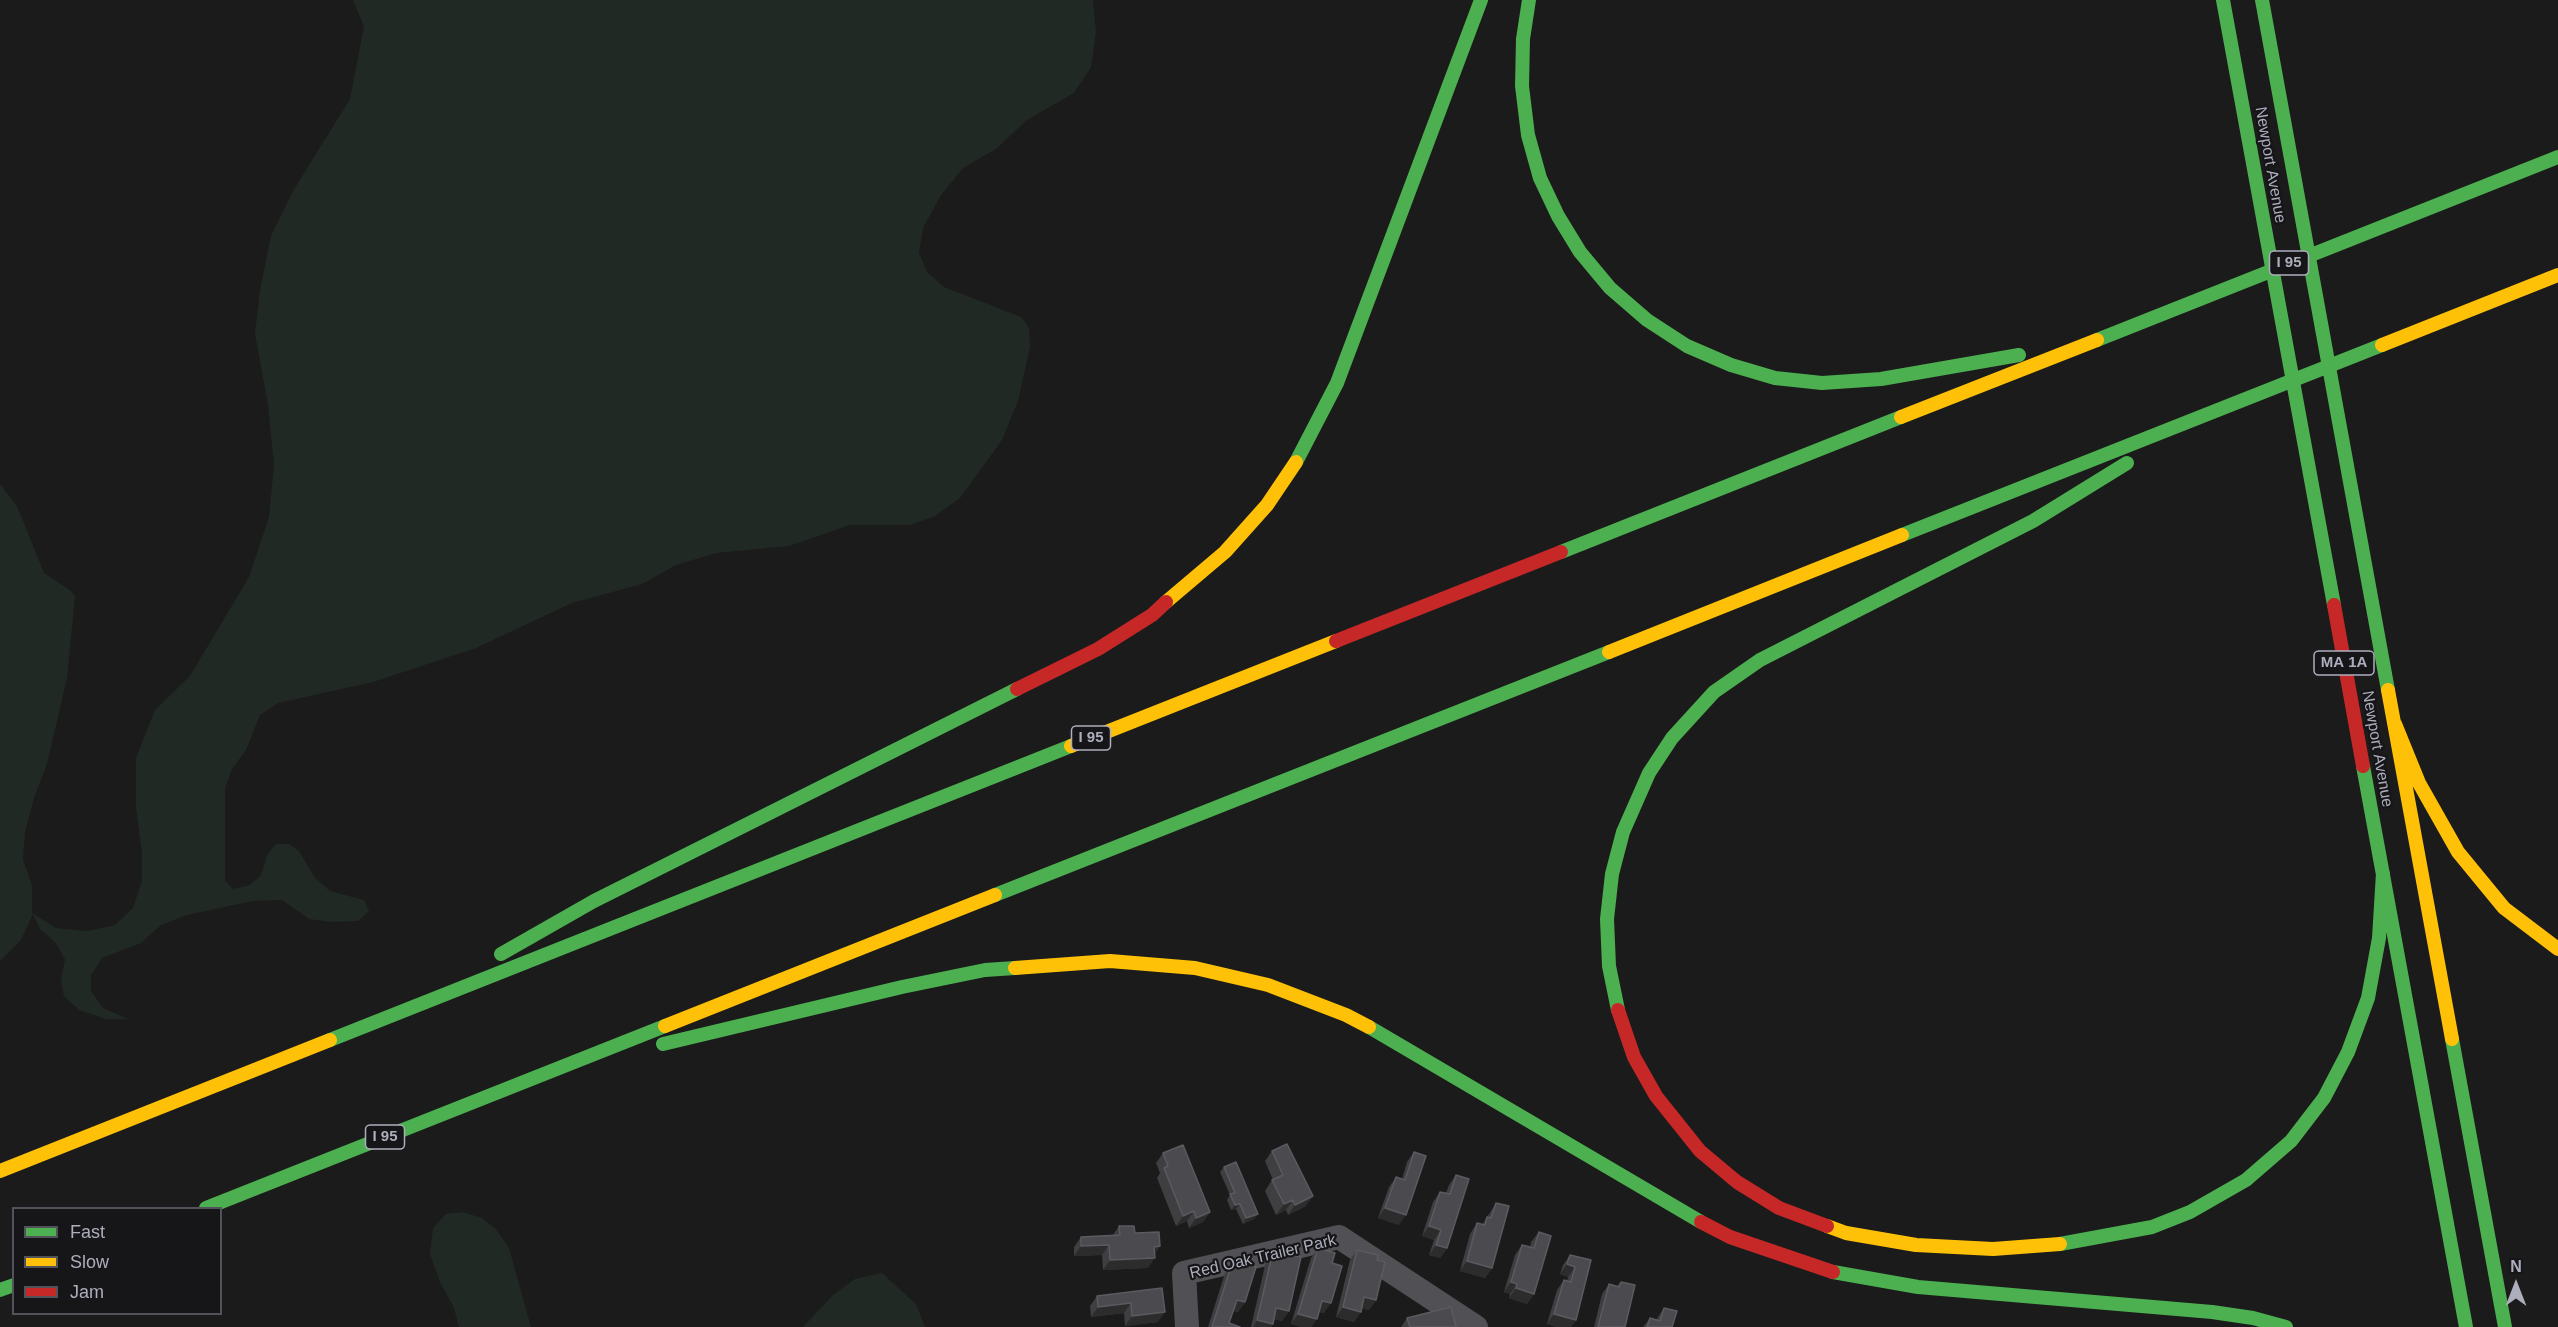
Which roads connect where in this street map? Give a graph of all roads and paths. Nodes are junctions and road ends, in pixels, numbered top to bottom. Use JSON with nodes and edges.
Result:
{"nodes":[{"id":1,"x":1481,"y":0,"type":"edge"},
{"id":2,"x":1529,"y":0,"type":"edge"},
{"id":3,"x":2223,"y":0,"type":"edge"},
{"id":4,"x":2262,"y":0,"type":"edge"},
{"id":5,"x":2558,"y":141,"type":"edge"},
{"id":6,"x":2558,"y":157,"type":"edge"},
{"id":7,"x":2482,"y":187,"type":"junction"},
{"id":8,"x":2558,"y":276,"type":"edge"},
{"id":9,"x":2558,"y":285,"type":"edge"},
{"id":10,"x":2520,"y":291,"type":"junction"},
{"id":11,"x":2086,"y":343,"type":"junction"},
{"id":12,"x":2203,"y":416,"type":"junction"},
{"id":13,"x":2395,"y":724,"type":"junction"},
{"id":14,"x":2383,"y":873,"type":"junction"},
{"id":15,"x":2558,"y":949,"type":"edge"},
{"id":16,"x":402,"y":1011,"type":"junction"},
{"id":17,"x":565,"y":1065,"type":"junction"},
{"id":18,"x":0,"y":1171,"type":"edge"},
{"id":19,"x":211,"y":1207,"type":"edge"},
{"id":20,"x":1187,"y":1327,"type":"edge"},
{"id":21,"x":1476,"y":1327,"type":"edge"},
{"id":22,"x":2286,"y":1327,"type":"edge"},
{"id":23,"x":2466,"y":1327,"type":"edge"},
{"id":24,"x":2505,"y":1327,"type":"edge"}],
"edges":[{"from":1,"to":16,"type":"main road"},
{"from":2,"to":11,"type":"main road"},
{"from":3,"to":14,"type":"main road","name":"Newport Avenue","number":"MA 1A"},
{"from":4,"to":13,"type":"main road","name":"Newport Avenue","number":"MA 1A"},
{"from":5,"to":7,"type":"main road"},
{"from":6,"to":7,"type":"main road","number":"I 95"},
{"from":7,"to":11,"type":"main road","number":"I 95"},
{"from":8,"to":10,"type":"main road","number":"I 95"},
{"from":9,"to":10,"type":"main road"},
{"from":10,"to":12,"type":"main road","number":"I 95"},
{"from":11,"to":16,"type":"main road","number":"I 95"},
{"from":12,"to":14,"type":"main road"},
{"from":12,"to":17,"type":"main road","number":"I 95"},
{"from":13,"to":15,"type":"main road"},
{"from":13,"to":24,"type":"main road","name":"Newport Avenue","number":"MA 1A"},
{"from":14,"to":23,"type":"main road","name":"Newport Avenue","number":"MA 1A"},
{"from":16,"to":18,"type":"main road","number":"I 95"},
{"from":17,"to":19,"type":"main road","number":"I 95"},
{"from":17,"to":22,"type":"main road"},
{"from":20,"to":21,"type":"street","name":"Red Oak Trailer Park"}]}
